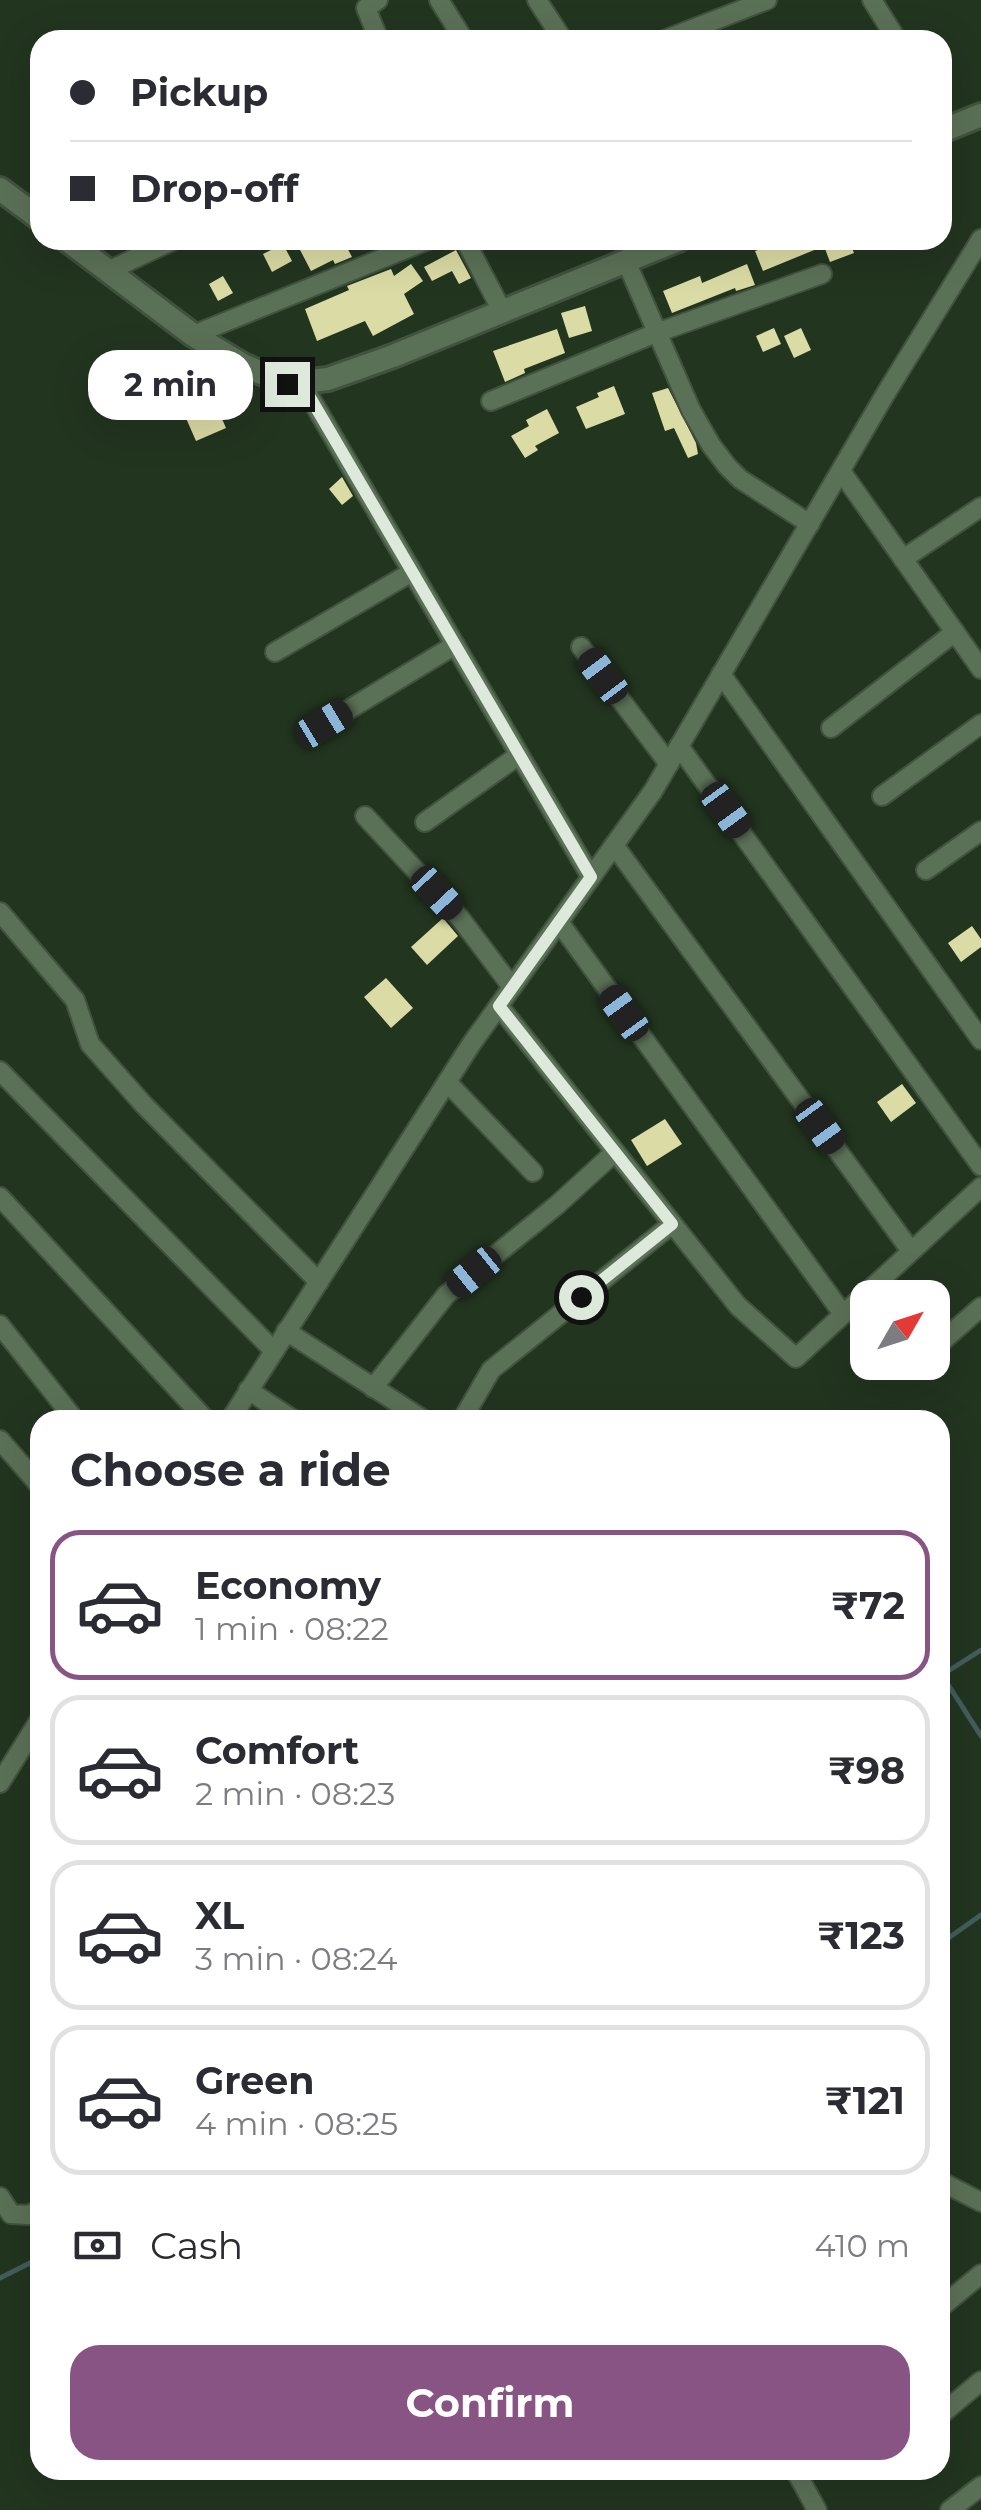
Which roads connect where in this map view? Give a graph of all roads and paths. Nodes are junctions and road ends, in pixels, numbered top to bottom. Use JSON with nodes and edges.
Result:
{"nodes":[{"id":1,"x":378,"y":0,"type":"edge"},
{"id":2,"x":439,"y":0,"type":"edge"},
{"id":3,"x":538,"y":0,"type":"edge"},
{"id":4,"x":767,"y":0,"type":"edge"},
{"id":5,"x":872,"y":0,"type":"edge"},
{"id":6,"x":375,"y":30,"type":"edge"},
{"id":7,"x":458,"y":30,"type":"edge"},
{"id":8,"x":557,"y":30,"type":"edge"},
{"id":9,"x":690,"y":30,"type":"edge"},
{"id":10,"x":891,"y":30,"type":"edge"},
{"id":11,"x":981,"y":115,"type":"edge"},
{"id":12,"x":952,"y":127,"type":"edge"},
{"id":13,"x":0,"y":189,"type":"edge"},
{"id":14,"x":30,"y":212,"type":"edge"},
{"id":15,"x":981,"y":239,"type":"edge"},
{"id":16,"x":81,"y":250,"type":"edge"},
{"id":17,"x":153,"y":250,"type":"edge"},
{"id":18,"x":403,"y":250,"type":"edge"},
{"id":19,"x":470,"y":250,"type":"edge"},
{"id":20,"x":653,"y":250,"type":"edge"},
{"id":21,"x":626,"y":261,"type":"junction"},
{"id":22,"x":108,"y":271,"type":"junction"},
{"id":23,"x":822,"y":274,"type":"dead end"},
{"id":24,"x":502,"y":311,"type":"junction"},
{"id":25,"x":656,"y":334,"type":"junction"},
{"id":26,"x":193,"y":335,"type":"junction"},
{"id":27,"x":301,"y":382,"type":"junction"},
{"id":28,"x":492,"y":401,"type":"dead end"},
{"id":29,"x":841,"y":471,"type":"junction"},
{"id":30,"x":981,"y":508,"type":"edge"},
{"id":31,"x":810,"y":524,"type":"junction"},
{"id":32,"x":903,"y":558,"type":"junction"},
{"id":33,"x":412,"y":572,"type":"junction"},
{"id":34,"x":954,"y":632,"type":"junction"},
{"id":35,"x":456,"y":645,"type":"junction"},
{"id":36,"x":582,"y":647,"type":"dead end"},
{"id":37,"x":274,"y":652,"type":"dead end"},
{"id":38,"x":981,"y":669,"type":"edge"},
{"id":39,"x":721,"y":674,"type":"junction"},
{"id":40,"x":324,"y":724,"type":"dead end"},
{"id":41,"x":981,"y":724,"type":"edge"},
{"id":42,"x":831,"y":728,"type":"dead end"},
{"id":43,"x":679,"y":746,"type":"junction"},
{"id":44,"x":520,"y":755,"type":"junction"},
{"id":45,"x":669,"y":764,"type":"junction"},
{"id":46,"x":882,"y":796,"type":"dead end"},
{"id":47,"x":366,"y":816,"type":"dead end"},
{"id":48,"x":425,"y":822,"type":"dead end"},
{"id":49,"x":981,"y":831,"type":"edge"},
{"id":50,"x":614,"y":845,"type":"junction"},
{"id":51,"x":926,"y":870,"type":"dead end"},
{"id":52,"x":591,"y":877,"type":"junction"},
{"id":53,"x":0,"y":912,"type":"edge"},
{"id":54,"x":559,"y":922,"type":"junction"},
{"id":55,"x":512,"y":988,"type":"junction"},
{"id":56,"x":499,"y":1006,"type":"junction"},
{"id":57,"x":981,"y":1040,"type":"edge"},
{"id":58,"x":0,"y":1071,"type":"edge"},
{"id":59,"x":447,"y":1082,"type":"junction"},
{"id":60,"x":614,"y":1152,"type":"junction"},
{"id":61,"x":981,"y":1166,"type":"edge"},
{"id":62,"x":533,"y":1172,"type":"dead end"},
{"id":63,"x":981,"y":1186,"type":"edge"},
{"id":64,"x":0,"y":1197,"type":"edge"},
{"id":65,"x":672,"y":1224,"type":"junction"},
{"id":66,"x":911,"y":1252,"type":"junction"},
{"id":67,"x":318,"y":1282,"type":"junction"},
{"id":68,"x":981,"y":1306,"type":"edge"},
{"id":69,"x":843,"y":1314,"type":"junction"},
{"id":70,"x":0,"y":1325,"type":"edge"},
{"id":71,"x":286,"y":1332,"type":"junction"},
{"id":72,"x":950,"y":1334,"type":"edge"},
{"id":73,"x":274,"y":1351,"type":"junction"},
{"id":74,"x":374,"y":1388,"type":"junction"},
{"id":75,"x":248,"y":1390,"type":"junction"},
{"id":76,"x":67,"y":1410,"type":"edge"},
{"id":77,"x":197,"y":1410,"type":"edge"},
{"id":78,"x":236,"y":1410,"type":"edge"},
{"id":79,"x":279,"y":1410,"type":"edge"},
{"id":80,"x":408,"y":1410,"type":"edge"},
{"id":81,"x":468,"y":1410,"type":"edge"},
{"id":82,"x":0,"y":1440,"type":"edge"},
{"id":83,"x":30,"y":1474,"type":"edge"},
{"id":84,"x":30,"y":1736,"type":"edge"},
{"id":85,"x":0,"y":1783,"type":"edge"},
{"id":86,"x":950,"y":2185,"type":"edge"},
{"id":87,"x":0,"y":2197,"type":"edge"},
{"id":88,"x":981,"y":2202,"type":"edge"},
{"id":89,"x":30,"y":2214,"type":"edge"},
{"id":90,"x":981,"y":2274,"type":"edge"},
{"id":91,"x":950,"y":2300,"type":"edge"},
{"id":92,"x":981,"y":2380,"type":"edge"},
{"id":93,"x":950,"y":2407,"type":"edge"},
{"id":94,"x":801,"y":2480,"type":"edge"},
{"id":95,"x":981,"y":2486,"type":"edge"},
{"id":96,"x":817,"y":2510,"type":"edge"},
{"id":97,"x":950,"y":2510,"type":"edge"}],
"edges":[{"from":1,"to":6,"type":"street"},
{"from":2,"to":7,"type":"street"},
{"from":3,"to":8,"type":"street"},
{"from":4,"to":9,"type":"street"},
{"from":5,"to":10,"type":"street"},
{"from":11,"to":12,"type":"street"},
{"from":13,"to":14,"type":"street"},
{"from":15,"to":29,"type":"street"},
{"from":16,"to":22,"type":"street"},
{"from":17,"to":22,"type":"street"},
{"from":18,"to":26,"type":"street"},
{"from":19,"to":24,"type":"street"},
{"from":20,"to":21,"type":"street"},
{"from":21,"to":24,"type":"street"},
{"from":21,"to":25,"type":"street"},
{"from":22,"to":26,"type":"street"},
{"from":23,"to":25,"type":"street"},
{"from":24,"to":27,"type":"street"},
{"from":25,"to":28,"type":"street"},
{"from":25,"to":31,"type":"street"},
{"from":26,"to":27,"type":"street"},
{"from":27,"to":33,"type":"street"},
{"from":29,"to":31,"type":"street"},
{"from":29,"to":32,"type":"street"},
{"from":30,"to":32,"type":"street"},
{"from":31,"to":39,"type":"street"},
{"from":32,"to":34,"type":"street"},
{"from":33,"to":35,"type":"street"},
{"from":33,"to":37,"type":"street"},
{"from":34,"to":38,"type":"street"},
{"from":34,"to":42,"type":"street"},
{"from":35,"to":40,"type":"street"},
{"from":35,"to":44,"type":"street"},
{"from":36,"to":45,"type":"street"},
{"from":39,"to":43,"type":"street"},
{"from":39,"to":57,"type":"street"},
{"from":41,"to":46,"type":"street"},
{"from":43,"to":45,"type":"street"},
{"from":43,"to":61,"type":"street"},
{"from":44,"to":48,"type":"street"},
{"from":44,"to":52,"type":"street"},
{"from":45,"to":50,"type":"street"},
{"from":47,"to":55,"type":"street"},
{"from":49,"to":51,"type":"street"},
{"from":50,"to":52,"type":"street"},
{"from":50,"to":66,"type":"street"},
{"from":52,"to":54,"type":"street"},
{"from":53,"to":67,"type":"street"},
{"from":54,"to":55,"type":"street"},
{"from":54,"to":69,"type":"street"},
{"from":55,"to":56,"type":"street"},
{"from":56,"to":59,"type":"street"},
{"from":56,"to":60,"type":"street"},
{"from":58,"to":73,"type":"street"},
{"from":59,"to":62,"type":"street"},
{"from":59,"to":67,"type":"street"},
{"from":60,"to":65,"type":"street"},
{"from":60,"to":74,"type":"street"},
{"from":63,"to":66,"type":"street"},
{"from":64,"to":77,"type":"street"},
{"from":65,"to":69,"type":"street"},
{"from":65,"to":81,"type":"street"},
{"from":66,"to":69,"type":"street"},
{"from":67,"to":71,"type":"street"},
{"from":68,"to":72,"type":"street"},
{"from":70,"to":76,"type":"street"},
{"from":71,"to":73,"type":"street"},
{"from":71,"to":74,"type":"street"},
{"from":73,"to":75,"type":"street"},
{"from":74,"to":80,"type":"street"},
{"from":75,"to":78,"type":"street"},
{"from":75,"to":79,"type":"street"},
{"from":82,"to":83,"type":"street"},
{"from":84,"to":85,"type":"street"},
{"from":86,"to":88,"type":"street"},
{"from":87,"to":89,"type":"street"},
{"from":90,"to":91,"type":"street"},
{"from":92,"to":93,"type":"street"},
{"from":94,"to":96,"type":"street"},
{"from":95,"to":97,"type":"street"}]}
